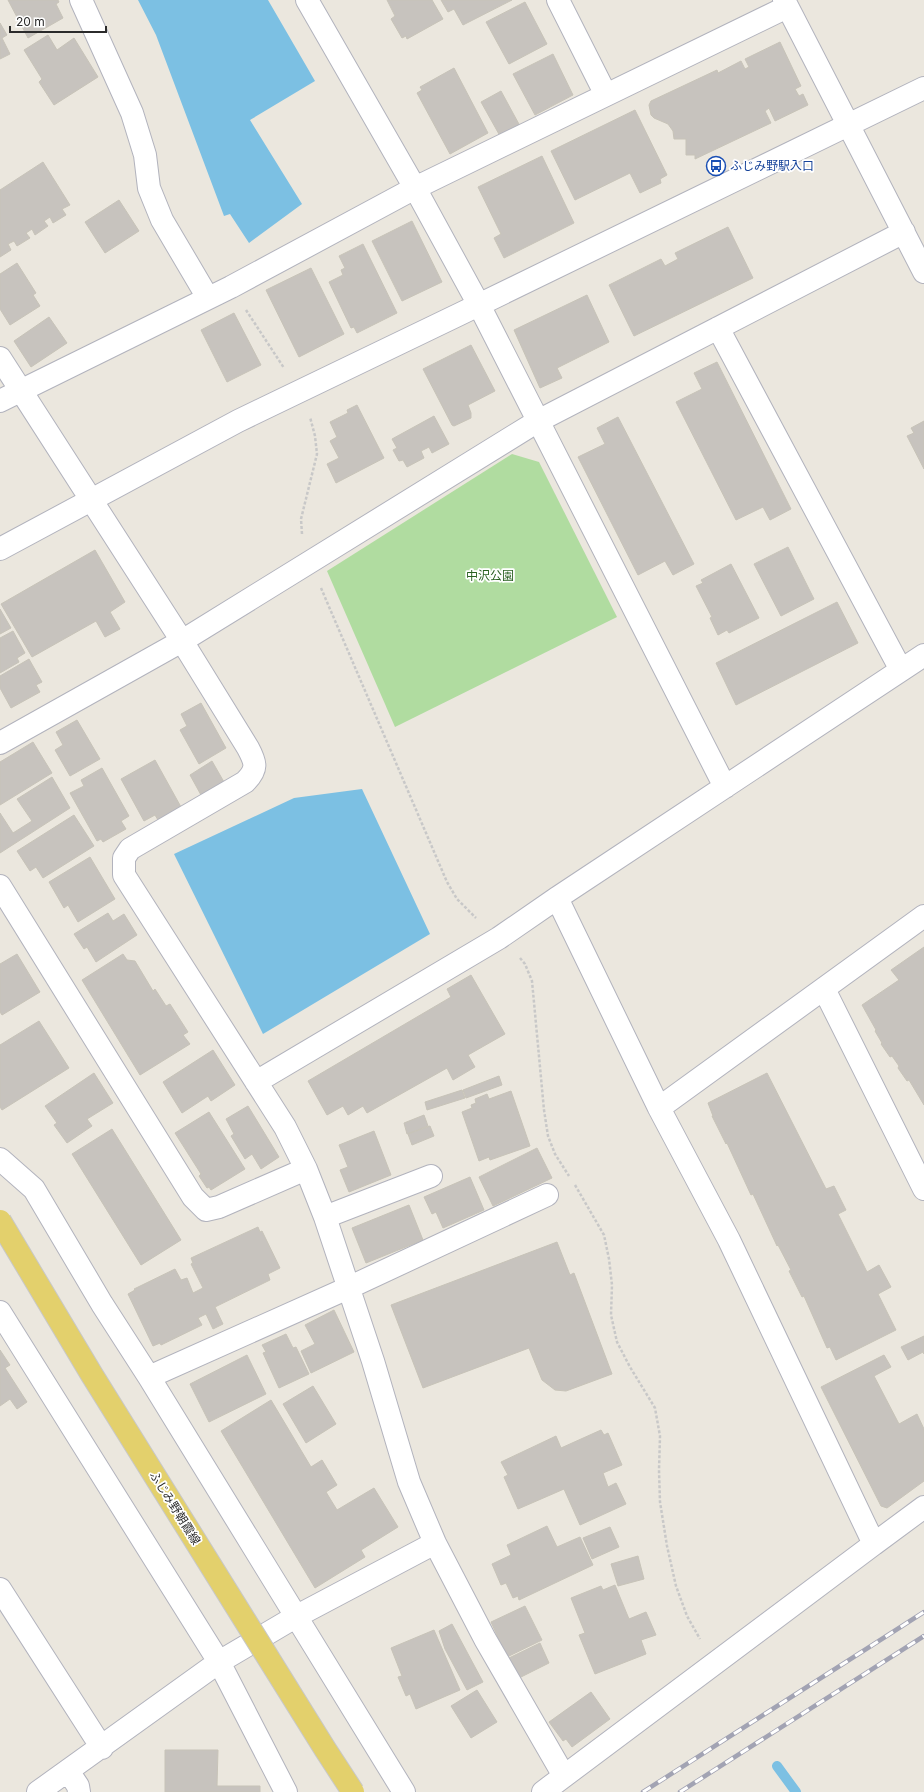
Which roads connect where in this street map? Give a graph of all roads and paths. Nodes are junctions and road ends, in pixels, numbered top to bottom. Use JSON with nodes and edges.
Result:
{"nodes":[{"id":1,"x":82,"y":0,"type":"edge"},
{"id":2,"x":308,"y":0,"type":"edge"},
{"id":3,"x":558,"y":0,"type":"edge"},
{"id":4,"x":786,"y":3,"type":"edge"},
{"id":5,"x":924,"y":88,"type":"edge"},
{"id":6,"x":606,"y":95,"type":"junction"},
{"id":7,"x":849,"y":125,"type":"junction"},
{"id":8,"x":415,"y":188,"type":"junction"},
{"id":9,"x":904,"y":232,"type":"junction"},
{"id":10,"x":924,"y":272,"type":"edge"},
{"id":11,"x":208,"y":298,"type":"junction"},
{"id":12,"x":479,"y":305,"type":"junction"},
{"id":13,"x":243,"y":306,"type":"dead end"},
{"id":14,"x":718,"y":328,"type":"junction"},
{"id":15,"x":0,"y":358,"type":"edge"},
{"id":16,"x":285,"y":369,"type":"dead end"},
{"id":17,"x":21,"y":390,"type":"junction"},
{"id":18,"x":0,"y":401,"type":"edge"},
{"id":19,"x":310,"y":417,"type":"dead end"},
{"id":20,"x":538,"y":421,"type":"junction"},
{"id":21,"x":90,"y":499,"type":"junction"},
{"id":22,"x":303,"y":540,"type":"dead end"},
{"id":23,"x":0,"y":550,"type":"edge"},
{"id":24,"x":319,"y":585,"type":"dead end"},
{"id":25,"x":182,"y":641,"type":"junction"},
{"id":26,"x":924,"y":655,"type":"edge"},
{"id":27,"x":901,"y":670,"type":"junction"},
{"id":28,"x":0,"y":742,"type":"edge"},
{"id":29,"x":724,"y":787,"type":"junction"},
{"id":30,"x":0,"y":886,"type":"edge"},
{"id":31,"x":557,"y":898,"type":"junction"},
{"id":32,"x":924,"y":916,"type":"edge"},
{"id":33,"x":480,"y":922,"type":"dead end"},
{"id":34,"x":516,"y":954,"type":"dead end"},
{"id":35,"x":824,"y":989,"type":"junction"},
{"id":36,"x":256,"y":1082,"type":"junction"},
{"id":37,"x":659,"y":1108,"type":"junction"},
{"id":38,"x":0,"y":1159,"type":"edge"},
{"id":39,"x":306,"y":1169,"type":"junction"},
{"id":40,"x":431,"y":1176,"type":"dead end"},
{"id":41,"x":924,"y":1190,"type":"edge"},
{"id":42,"x":547,"y":1195,"type":"dead end"},
{"id":43,"x":325,"y":1217,"type":"junction"},
{"id":44,"x":0,"y":1221,"type":"edge"},
{"id":45,"x":348,"y":1288,"type":"junction"},
{"id":46,"x":0,"y":1312,"type":"edge"},
{"id":47,"x":149,"y":1377,"type":"junction"},
{"id":48,"x":924,"y":1506,"type":"edge"},
{"id":49,"x":435,"y":1543,"type":"junction"},
{"id":50,"x":874,"y":1544,"type":"junction"},
{"id":51,"x":0,"y":1589,"type":"edge"},
{"id":52,"x":297,"y":1616,"type":"junction"},
{"id":53,"x":219,"y":1662,"type":"junction"},
{"id":54,"x":714,"y":1664,"type":"junction"},
{"id":55,"x":102,"y":1748,"type":"junction"},
{"id":56,"x":68,"y":1771,"type":"junction"},
{"id":57,"x":564,"y":1776,"type":"junction"},
{"id":58,"x":38,"y":1792,"type":"edge"},
{"id":59,"x":79,"y":1792,"type":"edge"},
{"id":60,"x":286,"y":1792,"type":"edge"},
{"id":61,"x":353,"y":1792,"type":"edge"},
{"id":62,"x":404,"y":1792,"type":"edge"},
{"id":63,"x":543,"y":1792,"type":"edge"}],
"edges":[{"from":1,"to":11,"type":"street"},
{"from":2,"to":8,"type":"street"},
{"from":3,"to":6,"type":"street"},
{"from":4,"to":6,"type":"street"},
{"from":4,"to":7,"type":"street"},
{"from":5,"to":7,"type":"street"},
{"from":6,"to":8,"type":"street"},
{"from":7,"to":9,"type":"street"},
{"from":7,"to":12,"type":"street"},
{"from":8,"to":11,"type":"street"},
{"from":8,"to":12,"type":"street"},
{"from":9,"to":10,"type":"street"},
{"from":9,"to":14,"type":"street"},
{"from":11,"to":17,"type":"street"},
{"from":12,"to":20,"type":"street"},
{"from":12,"to":21,"type":"street"},
{"from":13,"to":16,"type":"path"},
{"from":14,"to":20,"type":"street"},
{"from":14,"to":27,"type":"street"},
{"from":15,"to":17,"type":"street"},
{"from":17,"to":18,"type":"street"},
{"from":17,"to":21,"type":"street"},
{"from":19,"to":22,"type":"path"},
{"from":20,"to":25,"type":"street"},
{"from":20,"to":29,"type":"street"},
{"from":21,"to":23,"type":"street"},
{"from":21,"to":25,"type":"street"},
{"from":24,"to":33,"type":"path"},
{"from":25,"to":28,"type":"street"},
{"from":25,"to":36,"type":"street"},
{"from":26,"to":27,"type":"street"},
{"from":27,"to":29,"type":"street"},
{"from":29,"to":31,"type":"street"},
{"from":30,"to":39,"type":"street"},
{"from":31,"to":36,"type":"street"},
{"from":31,"to":37,"type":"street"},
{"from":32,"to":35,"type":"street"},
{"from":34,"to":54,"type":"path"},
{"from":35,"to":37,"type":"street"},
{"from":35,"to":41,"type":"street"},
{"from":36,"to":39,"type":"street"},
{"from":37,"to":50,"type":"street"},
{"from":38,"to":47,"type":"street"},
{"from":39,"to":43,"type":"street"},
{"from":40,"to":43,"type":"street"},
{"from":42,"to":45,"type":"street"},
{"from":43,"to":45,"type":"street"},
{"from":44,"to":61,"type":"main road","name":"ふじみ野朝霞線","bridge":true},
{"from":45,"to":47,"type":"street"},
{"from":45,"to":49,"type":"street"},
{"from":46,"to":53,"type":"street"},
{"from":47,"to":52,"type":"street"},
{"from":48,"to":50,"type":"street"},
{"from":49,"to":52,"type":"street"},
{"from":49,"to":57,"type":"street"},
{"from":50,"to":54,"type":"street"},
{"from":51,"to":55,"type":"street"},
{"from":52,"to":53,"type":"street"},
{"from":52,"to":62,"type":"street"},
{"from":53,"to":55,"type":"street"},
{"from":53,"to":60,"type":"street"},
{"from":54,"to":57,"type":"street"},
{"from":55,"to":56,"type":"street"},
{"from":56,"to":58,"type":"street"},
{"from":56,"to":59,"type":"street"},
{"from":57,"to":63,"type":"street"}]}
